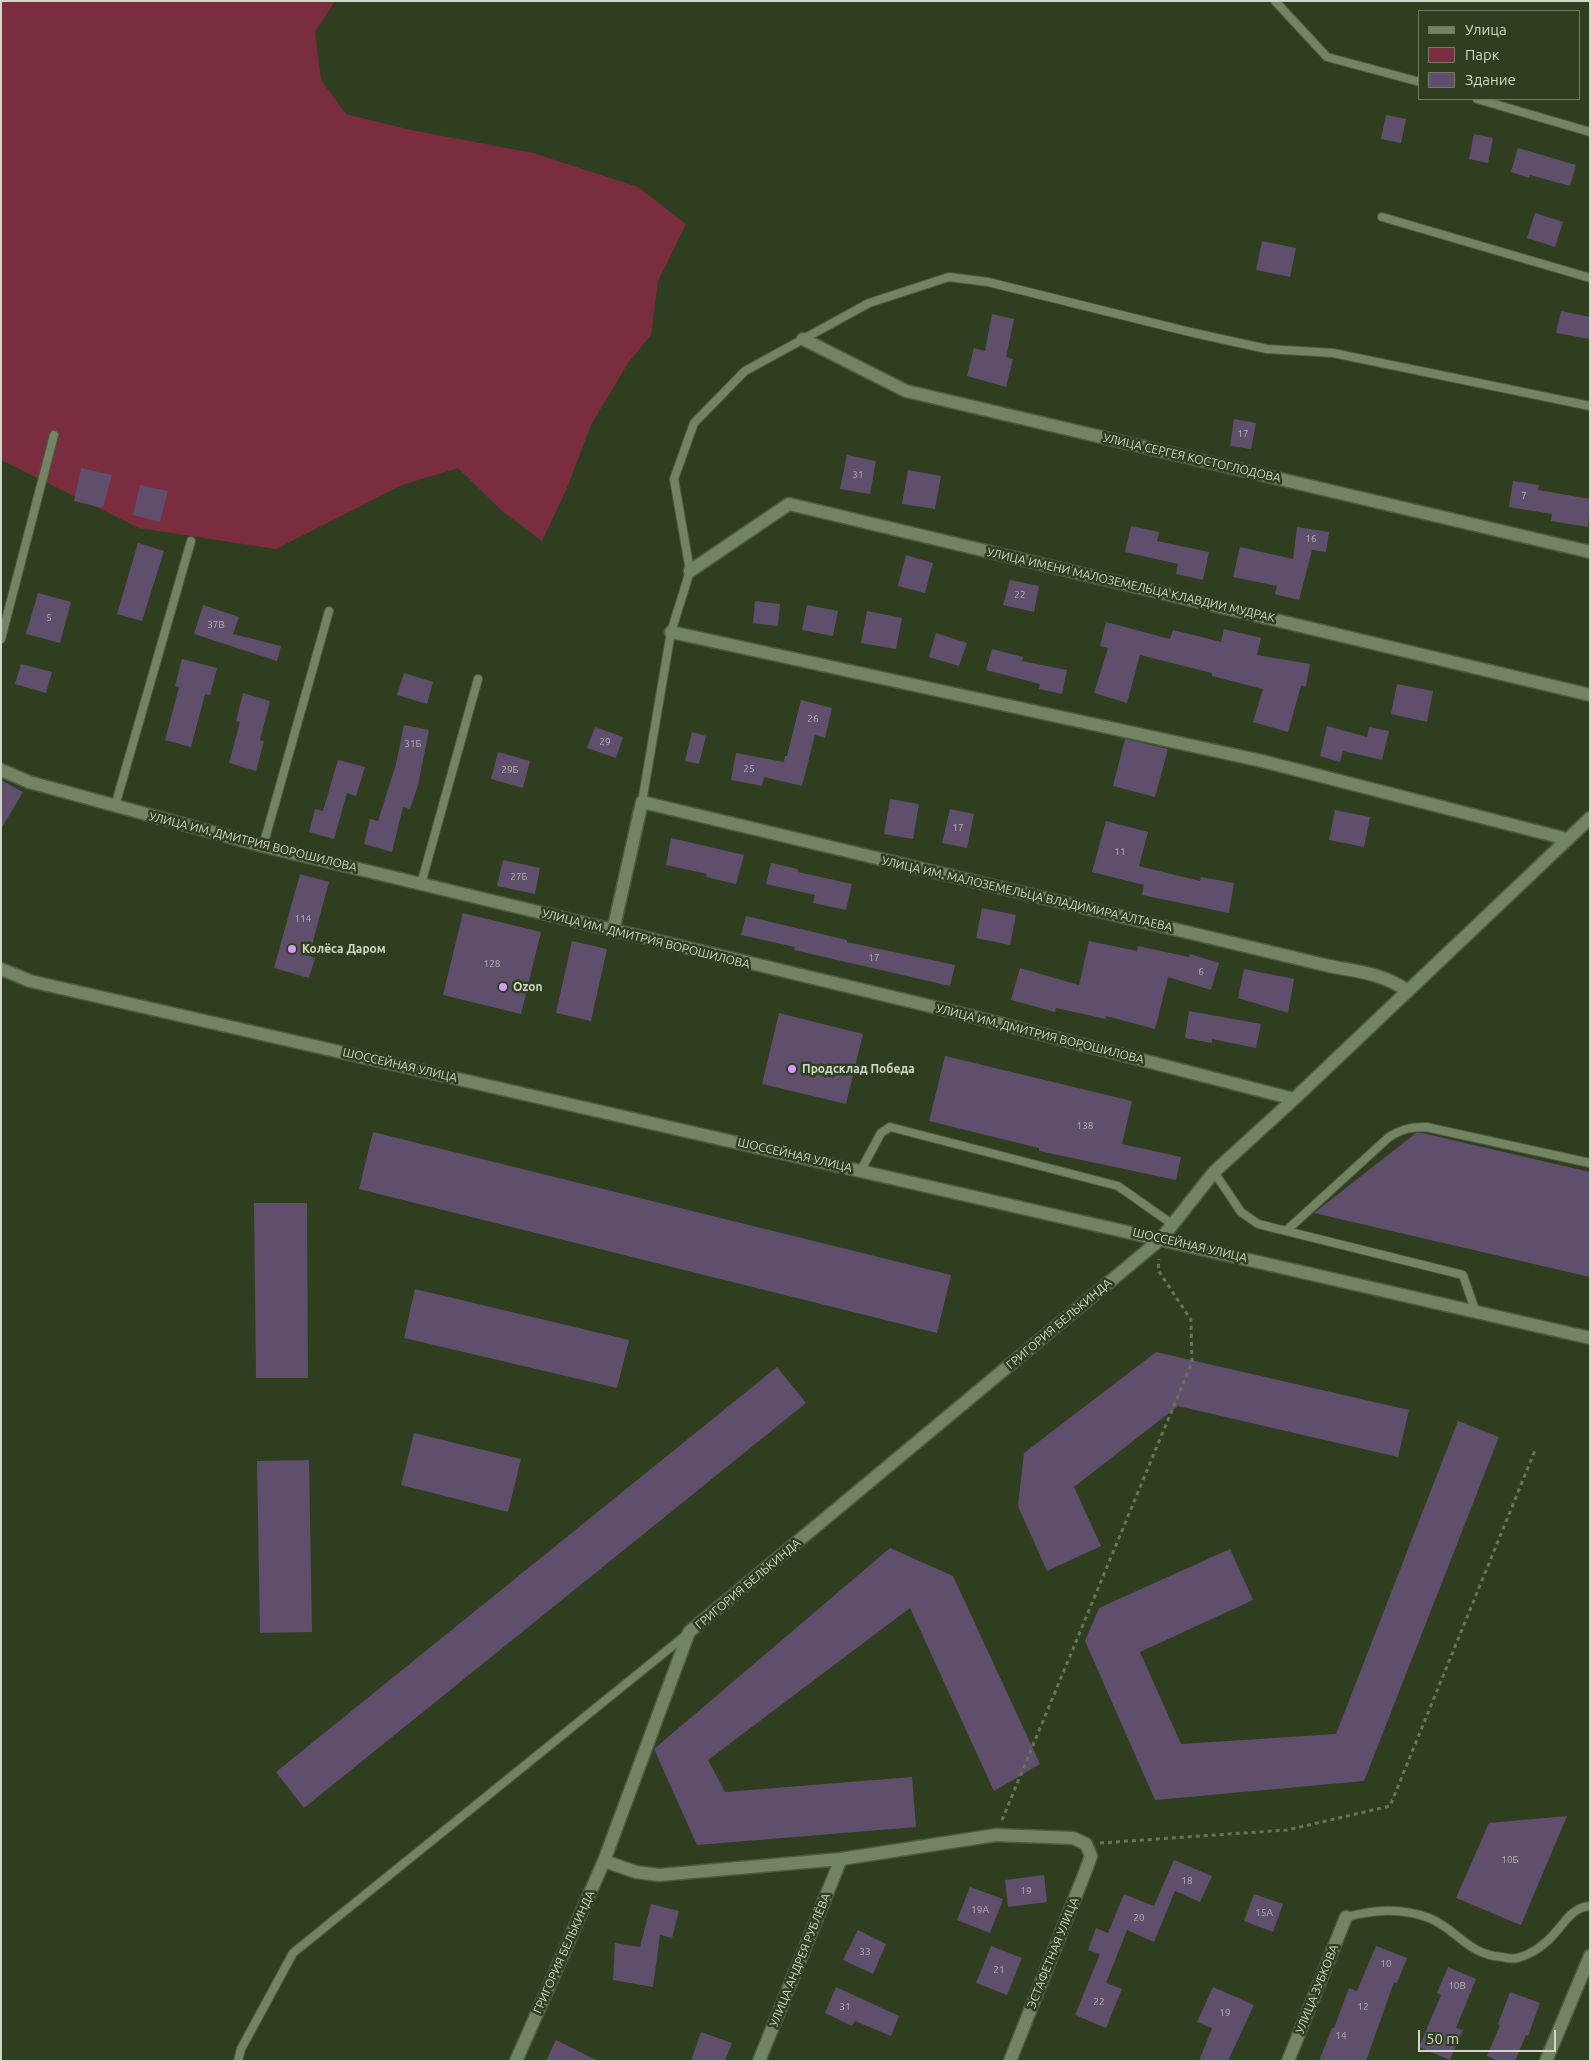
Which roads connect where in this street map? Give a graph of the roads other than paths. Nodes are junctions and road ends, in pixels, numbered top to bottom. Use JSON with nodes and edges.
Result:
{"nodes":[{"id":1,"x":1275,"y":1,"type":"edge"},
{"id":2,"x":1418,"y":81,"type":"edge"},
{"id":3,"x":1480,"y":100,"type":"edge"},
{"id":4,"x":1590,"y":132,"type":"edge"},
{"id":5,"x":1382,"y":217,"type":"dead end"},
{"id":6,"x":1590,"y":278,"type":"edge"},
{"id":7,"x":803,"y":339,"type":"junction"},
{"id":8,"x":1590,"y":406,"type":"edge"},
{"id":9,"x":54,"y":435,"type":"dead end"},
{"id":10,"x":191,"y":541,"type":"dead end"},
{"id":11,"x":1590,"y":552,"type":"edge"},
{"id":12,"x":690,"y":571,"type":"junction"},
{"id":13,"x":329,"y":611,"type":"dead end"},
{"id":14,"x":671,"y":632,"type":"junction"},
{"id":15,"x":1,"y":639,"type":"edge"},
{"id":16,"x":478,"y":679,"type":"dead end"},
{"id":17,"x":1590,"y":695,"type":"edge"},
{"id":18,"x":1,"y":770,"type":"edge"},
{"id":19,"x":642,"y":802,"type":"junction"},
{"id":20,"x":115,"y":806,"type":"junction"},
{"id":21,"x":1590,"y":818,"type":"edge"},
{"id":22,"x":1567,"y":839,"type":"junction"},
{"id":23,"x":263,"y":846,"type":"junction"},
{"id":24,"x":421,"y":884,"type":"junction"},
{"id":25,"x":613,"y":931,"type":"junction"},
{"id":26,"x":1,"y":969,"type":"edge"},
{"id":27,"x":1408,"y":991,"type":"junction"},
{"id":28,"x":1294,"y":1099,"type":"junction"},
{"id":29,"x":1590,"y":1163,"type":"edge"},
{"id":30,"x":862,"y":1170,"type":"junction"},
{"id":31,"x":1214,"y":1172,"type":"junction"},
{"id":32,"x":1172,"y":1224,"type":"junction"},
{"id":33,"x":1286,"y":1231,"type":"junction"},
{"id":34,"x":1161,"y":1239,"type":"junction"},
{"id":35,"x":1475,"y":1310,"type":"junction"},
{"id":36,"x":1590,"y":1338,"type":"edge"},
{"id":37,"x":689,"y":1632,"type":"junction"},
{"id":38,"x":841,"y":1859,"type":"junction"},
{"id":39,"x":604,"y":1861,"type":"junction"},
{"id":40,"x":1590,"y":1906,"type":"edge"},
{"id":41,"x":1346,"y":1917,"type":"joint"},
{"id":42,"x":1590,"y":1956,"type":"edge"},
{"id":43,"x":238,"y":2061,"type":"edge"},
{"id":44,"x":516,"y":2061,"type":"edge"},
{"id":45,"x":759,"y":2061,"type":"edge"},
{"id":46,"x":1010,"y":2061,"type":"edge"},
{"id":47,"x":1288,"y":2061,"type":"edge"},
{"id":48,"x":1546,"y":2061,"type":"edge"}],
"edges":[{"from":1,"to":2,"type":"lane"},
{"from":3,"to":4,"type":"lane"},
{"from":5,"to":6,"type":"lane"},
{"from":7,"to":8,"type":"lane"},
{"from":7,"to":11,"type":"street","name":"УЛИЦА СЕРГЕЯ КОСТОГЛОДОВА"},
{"from":7,"to":12,"type":"lane"},
{"from":9,"to":15,"type":"lane"},
{"from":10,"to":20,"type":"lane"},
{"from":12,"to":14,"type":"lane"},
{"from":12,"to":17,"type":"street","name":"УЛИЦА ИМЕНИ МАЛОЗЕМЕЛЬЦА КЛАВДИИ МУДРАК"},
{"from":13,"to":23,"type":"lane"},
{"from":14,"to":19,"type":"lane"},
{"from":14,"to":22,"type":"street"},
{"from":16,"to":24,"type":"lane"},
{"from":18,"to":20,"type":"street","name":"УЛИЦА ИМ. ДМИТРИЯ ВОРОШИЛОВА"},
{"from":19,"to":25,"type":"street"},
{"from":19,"to":27,"type":"street","name":"УЛИЦА ИМ. МАЛОЗЕМЕЛЬЦА ВЛАДИМИРА АЛТАЕВА"},
{"from":20,"to":23,"type":"street","name":"УЛИЦА ИМ. ДМИТРИЯ ВОРОШИЛОВА"},
{"from":21,"to":22,"type":"street","name":"ГРИГОРИЯ БЕЛЬКИНДА"},
{"from":22,"to":27,"type":"street","name":"ГРИГОРИЯ БЕЛЬКИНДА"},
{"from":23,"to":24,"type":"street","name":"УЛИЦА ИМ. ДМИТРИЯ ВОРОШИЛОВА"},
{"from":24,"to":25,"type":"street","name":"УЛИЦА ИМ. ДМИТРИЯ ВОРОШИЛОВА"},
{"from":25,"to":28,"type":"street","name":"УЛИЦА ИМ. ДМИТРИЯ ВОРОШИЛОВА"},
{"from":26,"to":30,"type":"street","name":"ШОССЕЙНАЯ УЛИЦА"},
{"from":27,"to":28,"type":"street","name":"ГРИГОРИЯ БЕЛЬКИНДА"},
{"from":28,"to":31,"type":"street","name":"ГРИГОРИЯ БЕЛЬКИНДА"},
{"from":29,"to":33,"type":"lane"},
{"from":30,"to":32,"type":"lane"},
{"from":30,"to":34,"type":"street","name":"ШОССЕЙНАЯ УЛИЦА"},
{"from":31,"to":32,"type":"street","name":"ГРИГОРИЯ БЕЛЬКИНДА"},
{"from":31,"to":33,"type":"lane"},
{"from":32,"to":34,"type":"street","name":"ГРИГОРИЯ БЕЛЬКИНДА"},
{"from":33,"to":35,"type":"lane"},
{"from":34,"to":35,"type":"street","name":"ШОССЕЙНАЯ УЛИЦА"},
{"from":34,"to":37,"type":"street","name":"ГРИГОРИЯ БЕЛЬКИНДА"},
{"from":35,"to":36,"type":"street","name":"ШОССЕЙНАЯ УЛИЦА"},
{"from":37,"to":39,"type":"street","name":"ГРИГОРИЯ БЕЛЬКИНДА"},
{"from":37,"to":43,"type":"lane"},
{"from":38,"to":39,"type":"street"},
{"from":38,"to":45,"type":"street","name":"УЛИЦА АНДРЕЯ РУБЛЁВА"},
{"from":38,"to":46,"type":"street","name":"ЭСТАФЕТНАЯ УЛИЦА"},
{"from":39,"to":44,"type":"street","name":"ГРИГОРИЯ БЕЛЬКИНДА"},
{"from":40,"to":41,"type":"lane"},
{"from":41,"to":47,"type":"street","name":"УЛИЦА ЗУБКОВА"},
{"from":42,"to":48,"type":"street"}]}
